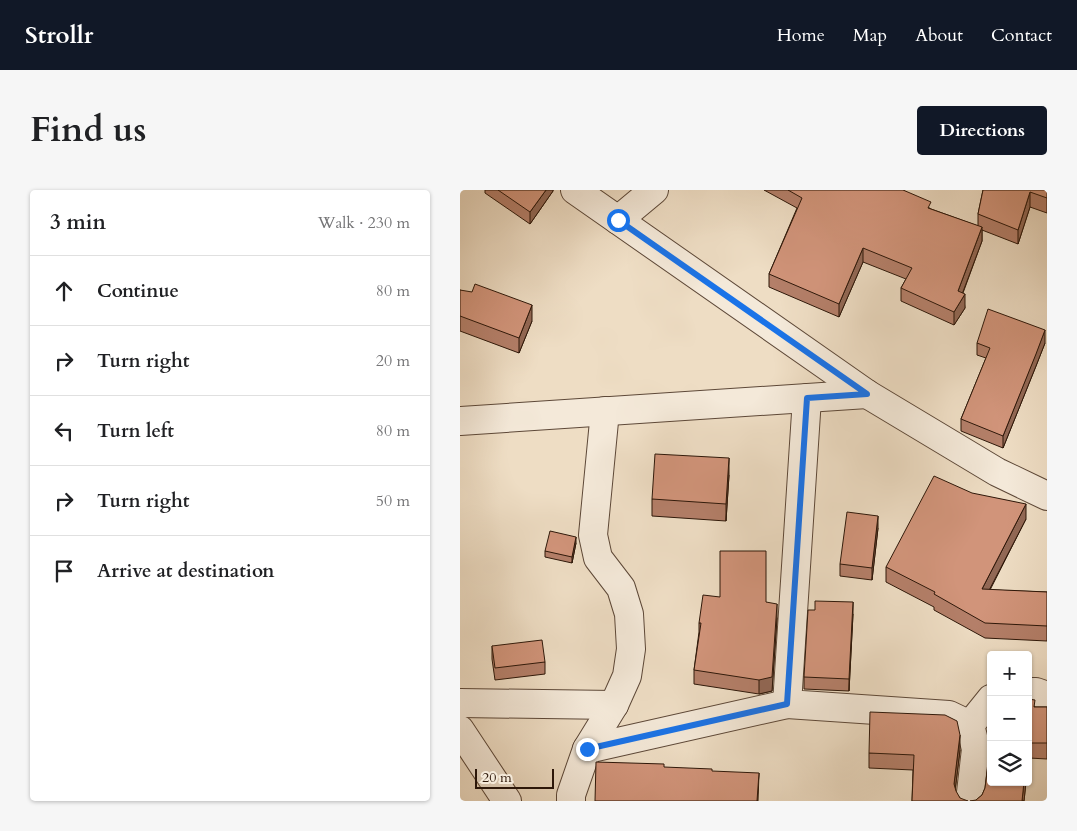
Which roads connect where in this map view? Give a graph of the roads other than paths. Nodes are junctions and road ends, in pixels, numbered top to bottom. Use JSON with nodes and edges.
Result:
{"nodes":[{"id":1,"x":576,"y":190,"type":"edge"},
{"id":2,"x":654,"y":190,"type":"edge"},
{"id":3,"x":618,"y":220,"type":"junction"},
{"id":4,"x":867,"y":394,"type":"junction"},
{"id":5,"x":807,"y":398,"type":"junction"},
{"id":6,"x":605,"y":411,"type":"junction"},
{"id":7,"x":460,"y":421,"type":"edge"},
{"id":8,"x":1047,"y":496,"type":"edge"},
{"id":9,"x":1032,"y":692,"type":"edge"},
{"id":10,"x":1047,"y":696,"type":"edge"},
{"id":11,"x":987,"y":702,"type":"edge"},
{"id":12,"x":460,"y":704,"type":"edge"},
{"id":13,"x":787,"y":704,"type":"junction"},
{"id":14,"x":614,"y":705,"type":"junction"},
{"id":15,"x":970,"y":725,"type":"junction"},
{"id":16,"x":460,"y":730,"type":"edge"},
{"id":17,"x":587,"y":749,"type":"junction"},
{"id":18,"x":507,"y":801,"type":"edge"},
{"id":19,"x":571,"y":801,"type":"edge"},
{"id":20,"x":970,"y":801,"type":"edge"}],
"edges":[{"from":1,"to":3,"type":"street"},
{"from":2,"to":3,"type":"street"},
{"from":3,"to":4,"type":"street"},
{"from":4,"to":5,"type":"street"},
{"from":4,"to":8,"type":"street"},
{"from":5,"to":6,"type":"street"},
{"from":5,"to":13,"type":"street"},
{"from":6,"to":7,"type":"street"},
{"from":6,"to":14,"type":"street"},
{"from":9,"to":10,"type":"street"},
{"from":11,"to":15,"type":"street"},
{"from":12,"to":14,"type":"street"},
{"from":13,"to":15,"type":"street"},
{"from":13,"to":17,"type":"street"},
{"from":14,"to":17,"type":"street"},
{"from":15,"to":20,"type":"street"},
{"from":16,"to":18,"type":"street"},
{"from":17,"to":19,"type":"street"}]}
